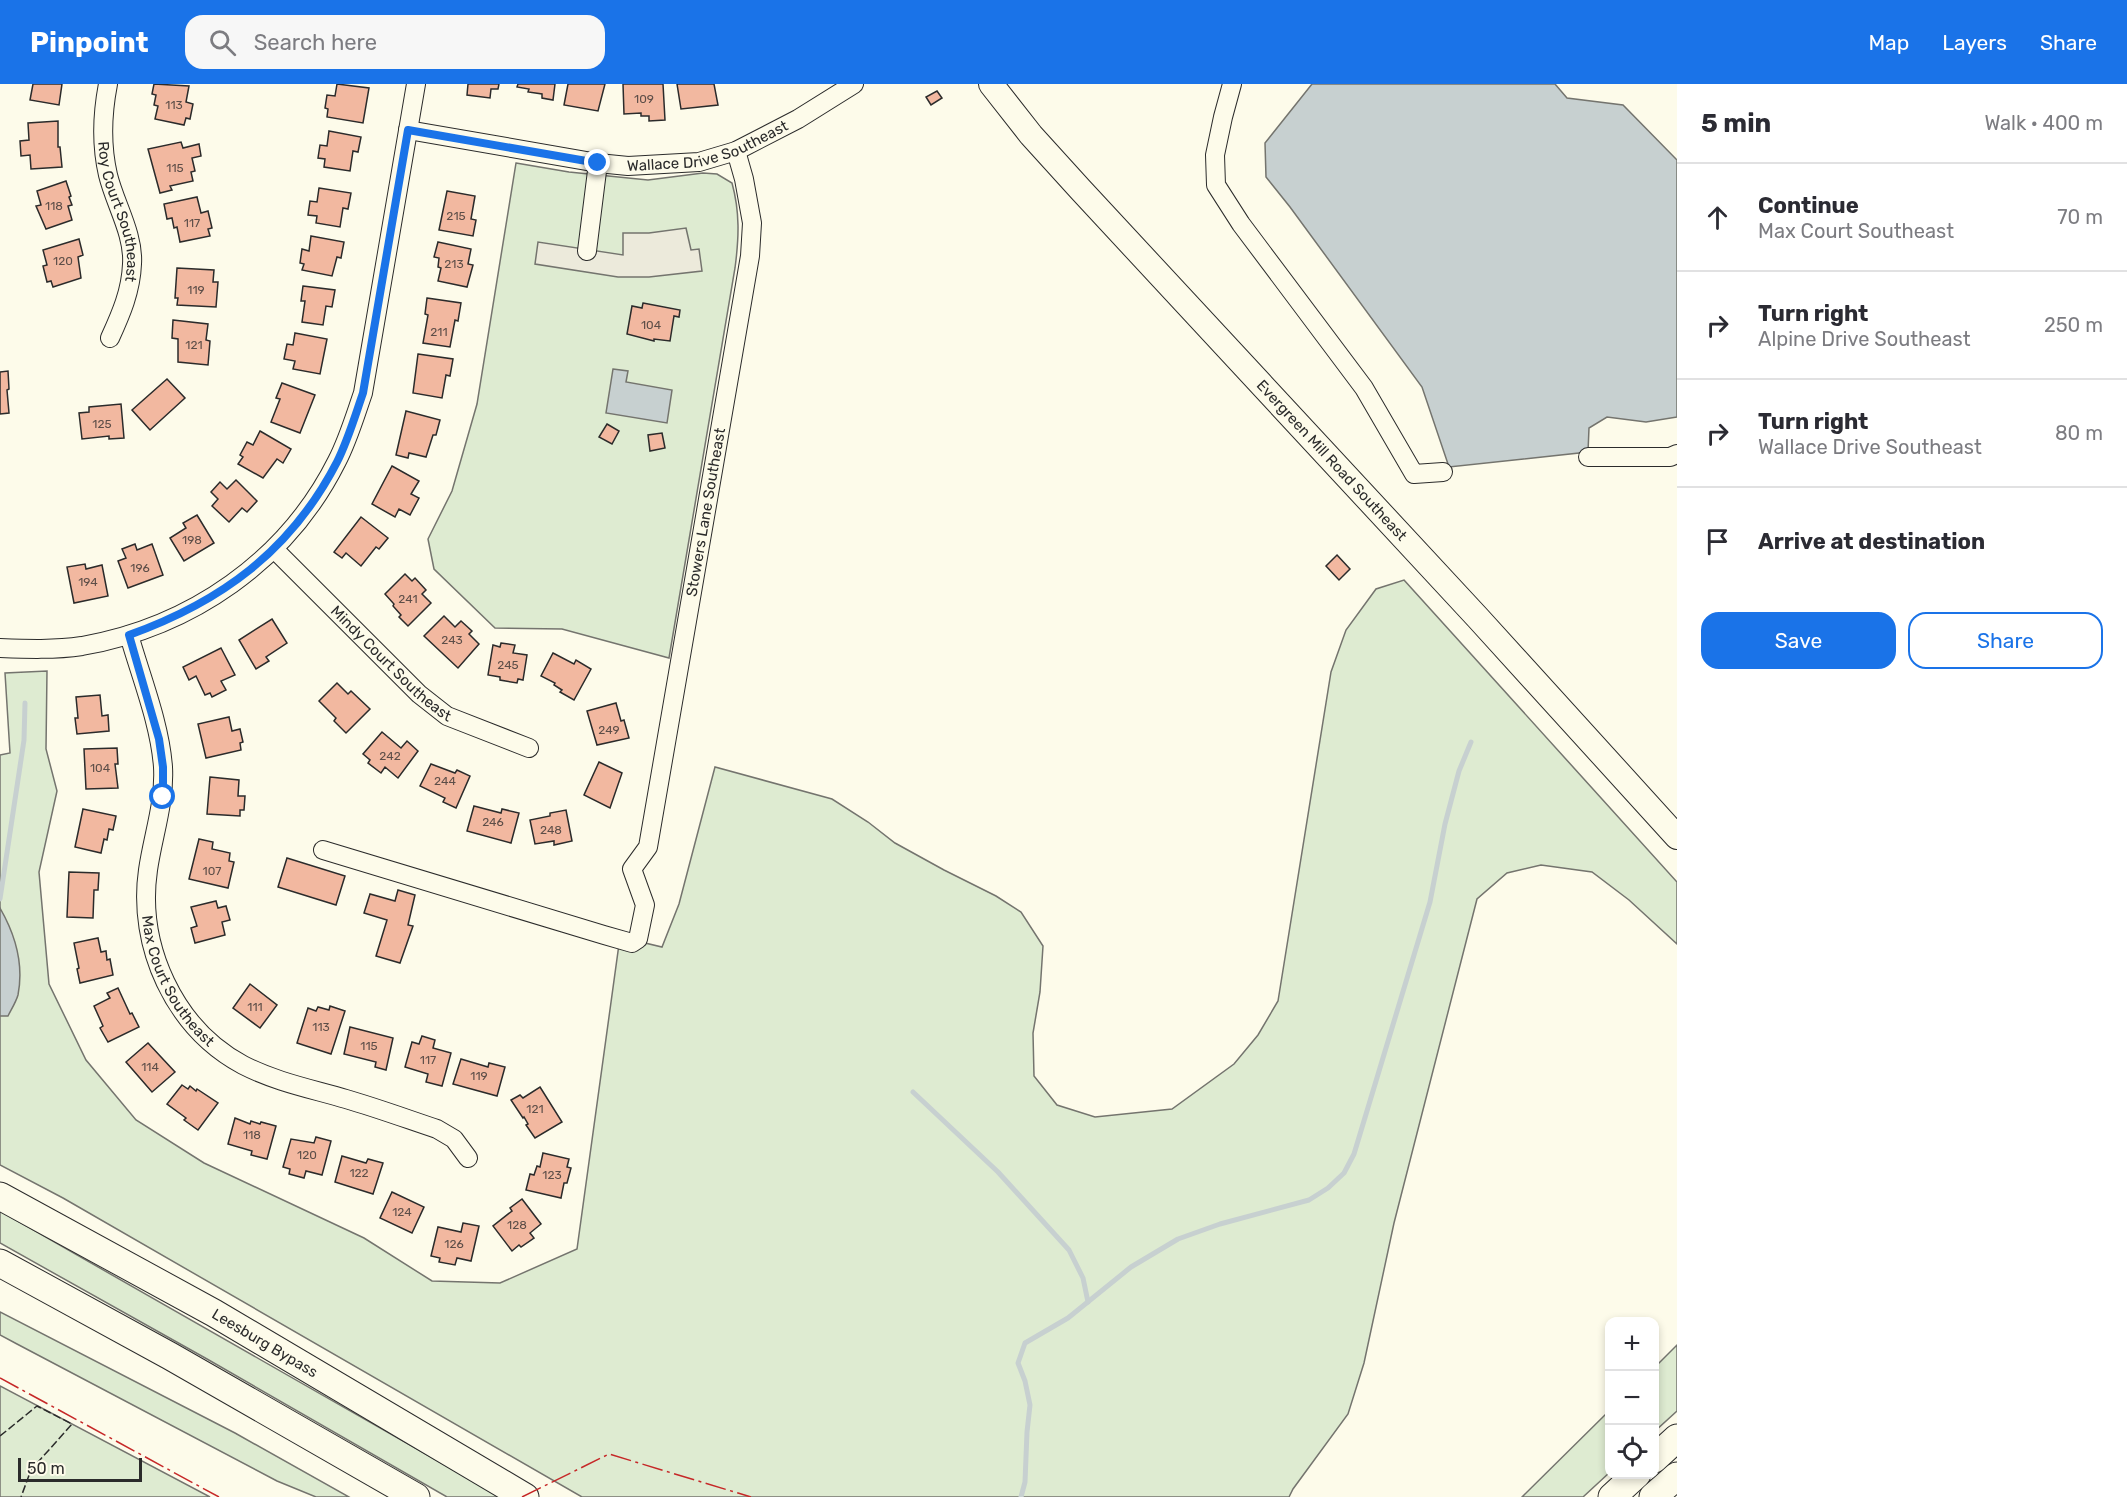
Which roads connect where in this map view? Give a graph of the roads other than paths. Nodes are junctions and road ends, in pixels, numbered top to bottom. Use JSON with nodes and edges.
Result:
{"nodes":[{"id":1,"x":108,"y":84,"type":"edge"},
{"id":2,"x":416,"y":84,"type":"edge"},
{"id":3,"x":854,"y":84,"type":"edge"},
{"id":4,"x":991,"y":84,"type":"edge"},
{"id":5,"x":1232,"y":84,"type":"edge"},
{"id":6,"x":408,"y":130,"type":"junction"},
{"id":7,"x":736,"y":151,"type":"junction"},
{"id":8,"x":598,"y":163,"type":"junction"},
{"id":9,"x":587,"y":250,"type":"dead end"},
{"id":10,"x":110,"y":338,"type":"dead end"},
{"id":11,"x":1677,"y":454,"type":"edge"},
{"id":12,"x":1588,"y":457,"type":"dead end"},
{"id":13,"x":1443,"y":472,"type":"dead end"},
{"id":14,"x":274,"y":549,"type":"junction"},
{"id":15,"x":129,"y":635,"type":"junction"},
{"id":16,"x":0,"y":648,"type":"edge"},
{"id":17,"x":529,"y":748,"type":"dead end"},
{"id":18,"x":1677,"y":837,"type":"edge"},
{"id":19,"x":323,"y":850,"type":"dead end"},
{"id":20,"x":468,"y":1158,"type":"dead end"},
{"id":21,"x":0,"y":1196,"type":"edge"},
{"id":22,"x":0,"y":1263,"type":"edge"},
{"id":23,"x":1677,"y":1438,"type":"edge"},
{"id":24,"x":1659,"y":1454,"type":"edge"},
{"id":25,"x":1677,"y":1476,"type":"edge"},
{"id":26,"x":1632,"y":1479,"type":"edge"},
{"id":27,"x":416,"y":1497,"type":"edge"},
{"id":28,"x":525,"y":1497,"type":"edge"},
{"id":29,"x":1612,"y":1497,"type":"edge"},
{"id":30,"x":1653,"y":1497,"type":"edge"}],
"edges":[{"from":1,"to":10,"type":"street","name":"Roy Court Southeast"},
{"from":2,"to":6,"type":"street"},
{"from":3,"to":7,"type":"street","name":"Wallace Drive Southeast"},
{"from":4,"to":18,"type":"main road","name":"Evergreen Mill Road Southeast"},
{"from":5,"to":13,"type":"street"},
{"from":6,"to":8,"type":"street","name":"Wallace Drive Southeast"},
{"from":6,"to":14,"type":"street"},
{"from":7,"to":8,"type":"street","name":"Wallace Drive Southeast"},
{"from":7,"to":19,"type":"street","name":"Stowers Lane Southeast"},
{"from":8,"to":9,"type":"street"},
{"from":11,"to":12,"type":"street"},
{"from":14,"to":15,"type":"street"},
{"from":14,"to":17,"type":"street","name":"Mindy Court Southeast"},
{"from":15,"to":16,"type":"street"},
{"from":15,"to":20,"type":"street","name":"Max Court Southeast"},
{"from":21,"to":28,"type":"highway","name":"Leesburg Bypass"},
{"from":22,"to":27,"type":"highway"},
{"from":23,"to":24,"type":"highway"},
{"from":25,"to":30,"type":"highway"},
{"from":26,"to":29,"type":"highway"}]}
